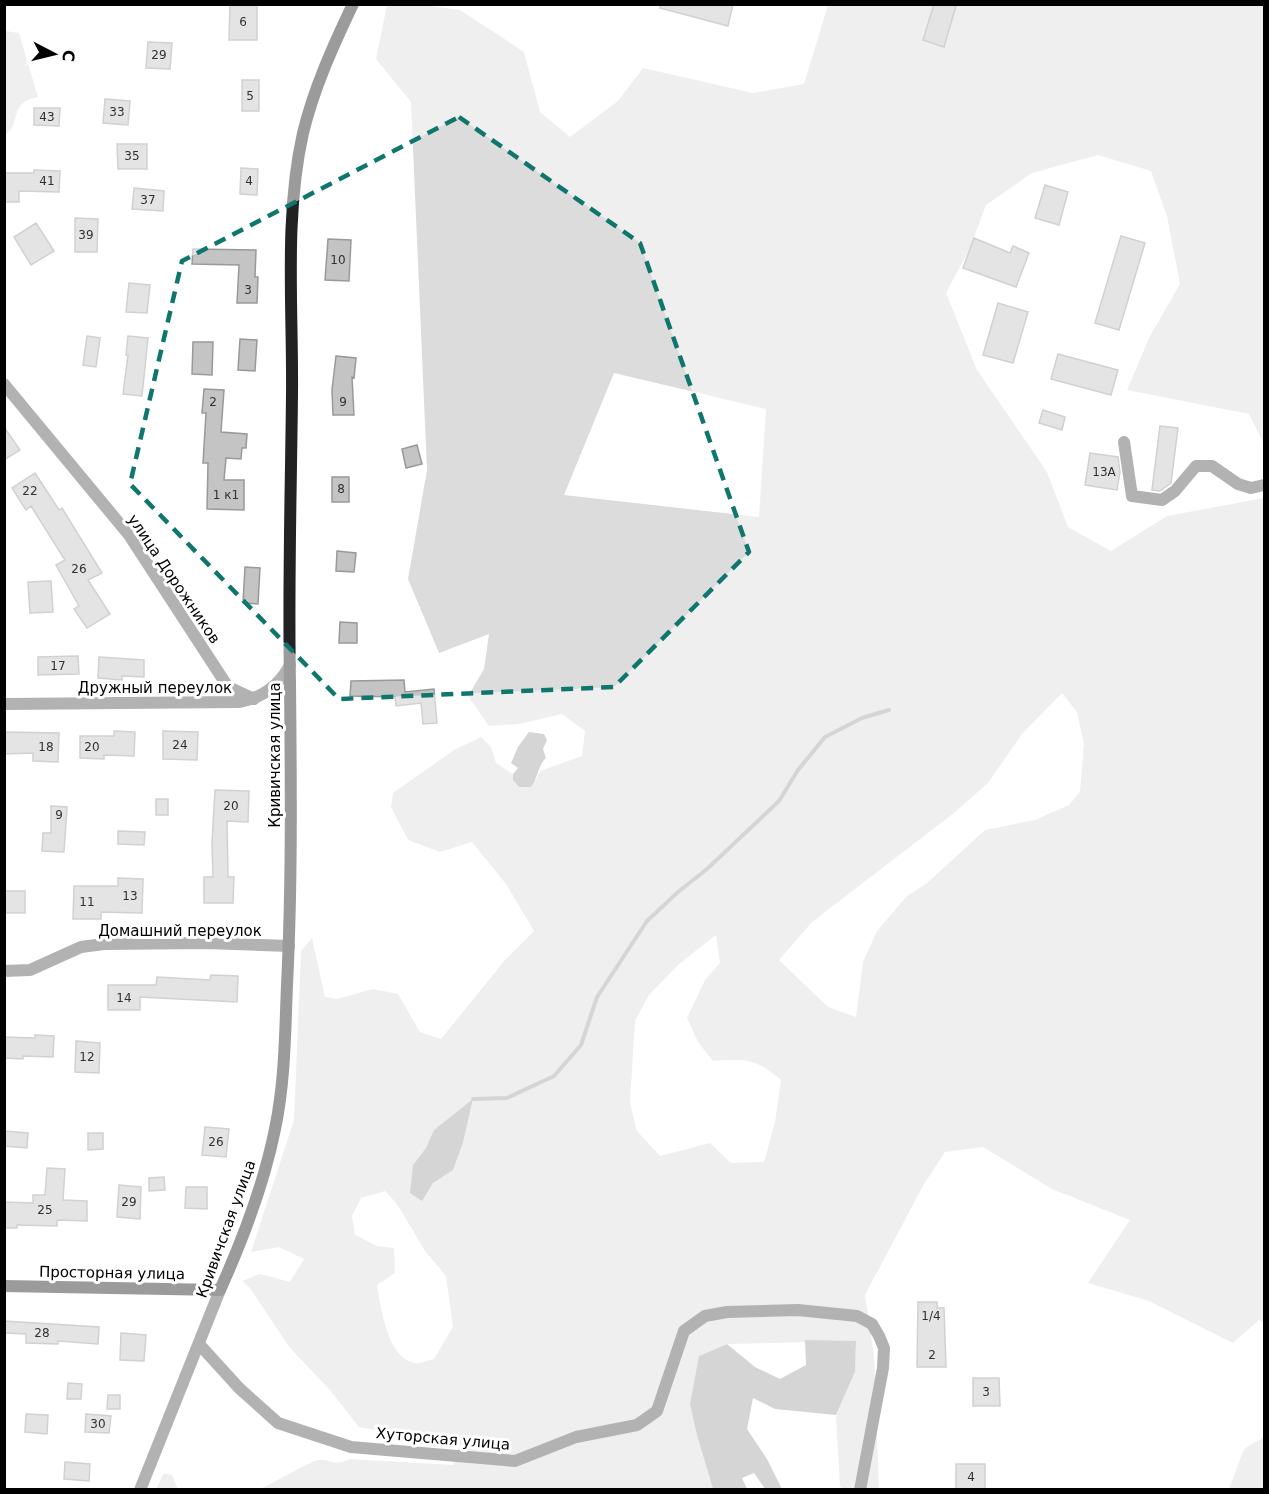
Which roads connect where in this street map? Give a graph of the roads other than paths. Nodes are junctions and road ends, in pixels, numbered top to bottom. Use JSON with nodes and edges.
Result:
{"nodes":[{"id":1,"x":353,"y":4,"type":"edge"},
{"id":2,"x":4,"y":384,"type":"edge"},
{"id":3,"x":9,"y":395,"type":"edge"},
{"id":4,"x":1124,"y":442,"type":"dead end"},
{"id":5,"x":1264,"y":486,"type":"edge"},
{"id":6,"x":290,"y":665,"type":"junction"},
{"id":7,"x":254,"y":699,"type":"junction"},
{"id":8,"x":4,"y":704,"type":"edge"},
{"id":9,"x":289,"y":946,"type":"junction"},
{"id":10,"x":4,"y":971,"type":"edge"},
{"id":11,"x":4,"y":1286,"type":"edge"},
{"id":12,"x":220,"y":1290,"type":"junction"},
{"id":13,"x":199,"y":1344,"type":"junction"},
{"id":14,"x":140,"y":1490,"type":"edge"},
{"id":15,"x":860,"y":1490,"type":"edge"}],
"edges":[{"from":1,"to":6,"type":"street","name":"Кривичская улица"},
{"from":2,"to":3,"type":"street","name":"улица Дорожников"},
{"from":3,"to":7,"type":"street","name":"улица Дорожников"},
{"from":4,"to":5,"type":"street"},
{"from":6,"to":7,"type":"street","name":"Дружный переулок"},
{"from":6,"to":9,"type":"street","name":"Кривичская улица"},
{"from":7,"to":8,"type":"street","name":"Дружный переулок"},
{"from":9,"to":10,"type":"street","name":"Домашний переулок"},
{"from":9,"to":12,"type":"street","name":"Кривичская улица"},
{"from":11,"to":12,"type":"street","name":"Просторная улица"},
{"from":12,"to":13,"type":"street","name":"Кривичская улица"},
{"from":13,"to":14,"type":"street","name":"Кривичская улица"},
{"from":13,"to":15,"type":"street","name":"Хуторская улица"}]}
